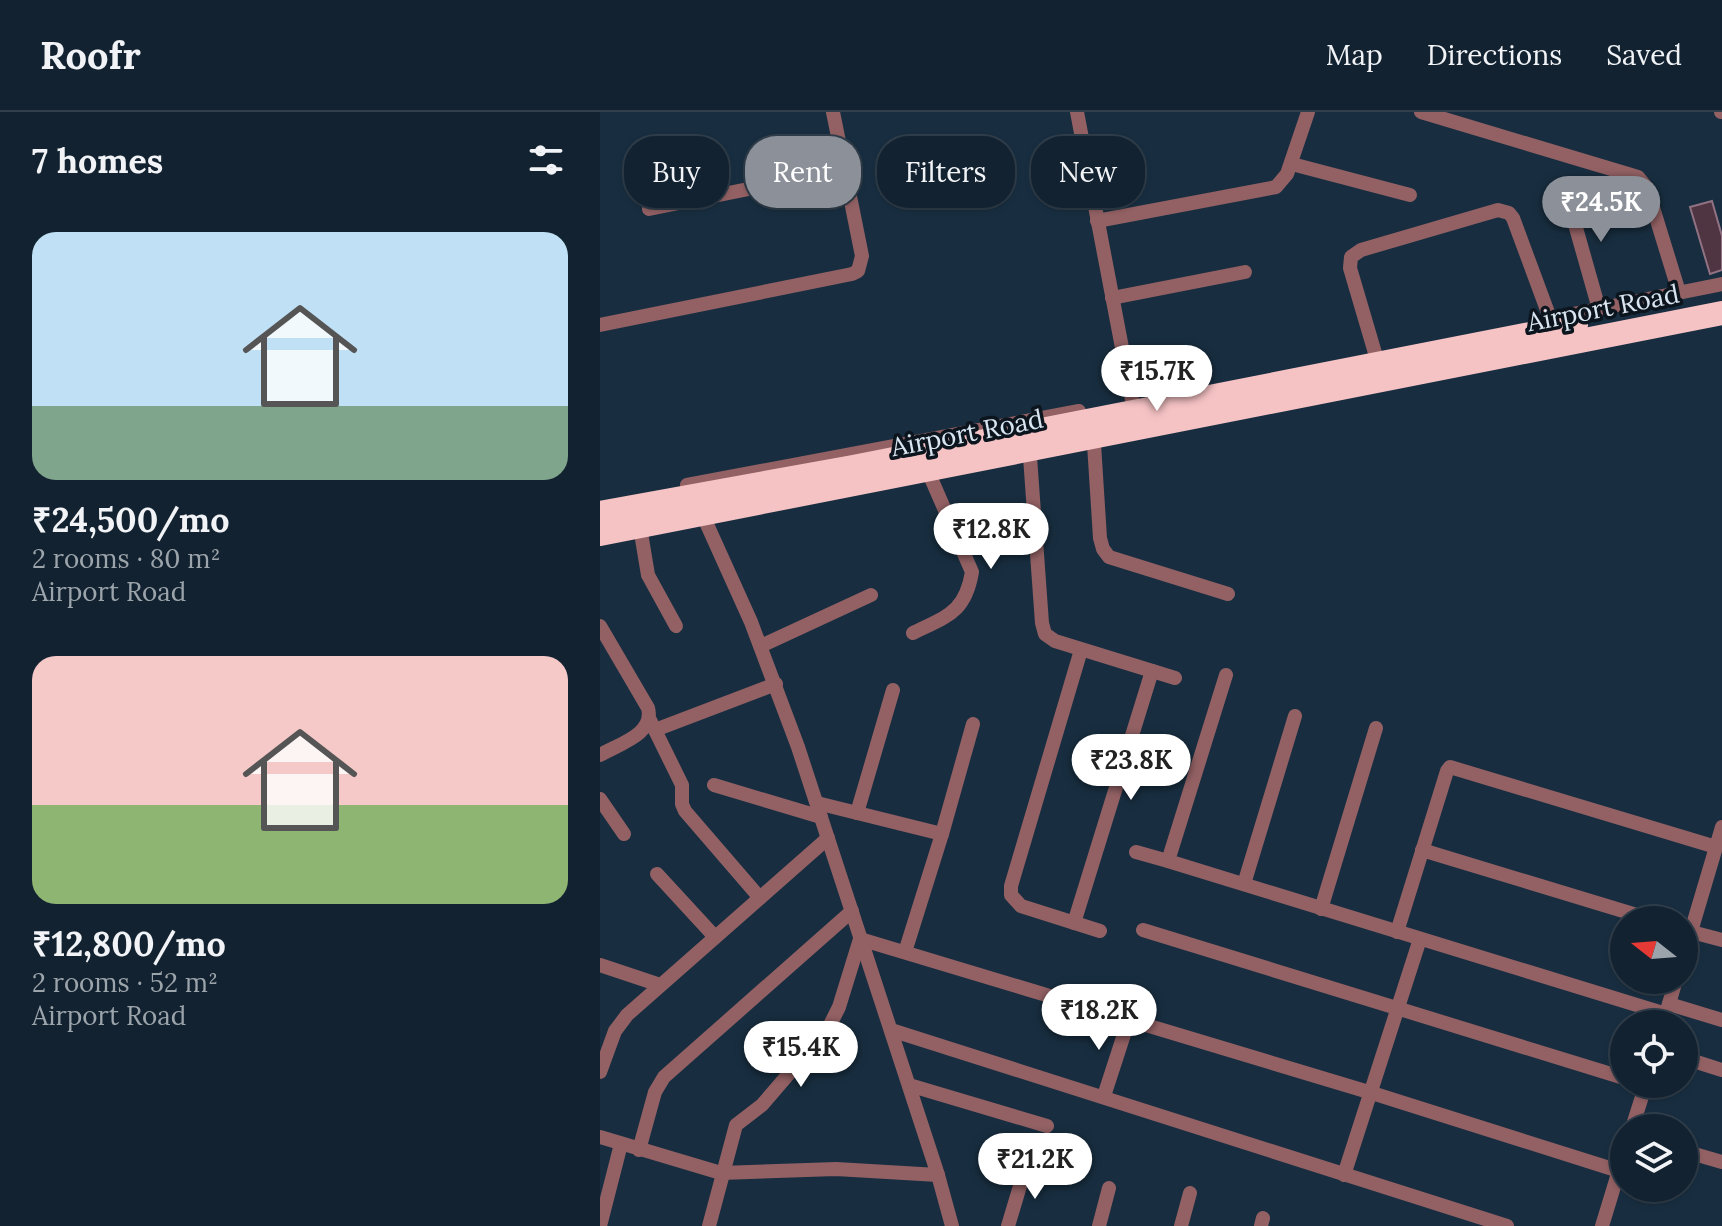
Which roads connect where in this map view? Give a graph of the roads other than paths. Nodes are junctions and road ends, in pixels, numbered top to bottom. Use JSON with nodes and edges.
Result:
{"nodes":[{"id":1,"x":833,"y":112,"type":"edge"},
{"id":2,"x":1077,"y":112,"type":"edge"},
{"id":3,"x":1308,"y":112,"type":"edge"},
{"id":4,"x":1421,"y":112,"type":"edge"},
{"id":5,"x":837,"y":136,"type":"edge"},
{"id":6,"x":1292,"y":164,"type":"junction"},
{"id":7,"x":1565,"y":189,"type":"dead end"},
{"id":8,"x":745,"y":190,"type":"edge"},
{"id":9,"x":1410,"y":195,"type":"dead end"},
{"id":10,"x":851,"y":208,"type":"edge"},
{"id":11,"x":649,"y":209,"type":"dead end"},
{"id":12,"x":1097,"y":221,"type":"junction"},
{"id":13,"x":1245,"y":272,"type":"dead end"},
{"id":14,"x":1722,"y":284,"type":"edge"},
{"id":15,"x":1679,"y":292,"type":"junction"},
{"id":16,"x":1722,"y":296,"type":"edge"},
{"id":17,"x":1112,"y":298,"type":"junction"},
{"id":18,"x":1599,"y":309,"type":"junction"},
{"id":19,"x":1722,"y":313,"type":"edge"},
{"id":20,"x":1550,"y":318,"type":"junction"},
{"id":21,"x":601,"y":320,"type":"edge"},
{"id":22,"x":1722,"y":323,"type":"edge"},
{"id":23,"x":1375,"y":353,"type":"junction"},
{"id":24,"x":1133,"y":406,"type":"junction"},
{"id":25,"x":1094,"y":444,"type":"junction"},
{"id":26,"x":1030,"y":457,"type":"junction"},
{"id":27,"x":930,"y":476,"type":"junction"},
{"id":28,"x":600,"y":503,"type":"edge"},
{"id":29,"x":600,"y":513,"type":"edge"},
{"id":30,"x":705,"y":520,"type":"junction"},
{"id":31,"x":641,"y":533,"type":"junction"},
{"id":32,"x":600,"y":534,"type":"edge"},
{"id":33,"x":600,"y":542,"type":"edge"},
{"id":34,"x":1228,"y":594,"type":"dead end"},
{"id":35,"x":871,"y":595,"type":"dead end"},
{"id":36,"x":600,"y":626,"type":"edge"},
{"id":37,"x":676,"y":626,"type":"dead end"},
{"id":38,"x":913,"y":633,"type":"dead end"},
{"id":39,"x":761,"y":646,"type":"junction"},
{"id":40,"x":1081,"y":650,"type":"junction"},
{"id":41,"x":1152,"y":671,"type":"junction"},
{"id":42,"x":1226,"y":675,"type":"dead end"},
{"id":43,"x":1175,"y":678,"type":"dead end"},
{"id":44,"x":776,"y":684,"type":"junction"},
{"id":45,"x":893,"y":690,"type":"dead end"},
{"id":46,"x":1295,"y":716,"type":"dead end"},
{"id":47,"x":973,"y":724,"type":"dead end"},
{"id":48,"x":652,"y":725,"type":"junction"},
{"id":49,"x":1376,"y":728,"type":"dead end"},
{"id":50,"x":600,"y":755,"type":"edge"},
{"id":51,"x":714,"y":785,"type":"dead end"},
{"id":52,"x":600,"y":799,"type":"edge"},
{"id":53,"x":819,"y":810,"type":"junction"},
{"id":54,"x":857,"y":813,"type":"junction"},
{"id":55,"x":1722,"y":827,"type":"edge"},
{"id":56,"x":624,"y":834,"type":"dead end"},
{"id":57,"x":942,"y":834,"type":"junction"},
{"id":58,"x":828,"y":838,"type":"junction"},
{"id":59,"x":1422,"y":850,"type":"junction"},
{"id":60,"x":1136,"y":852,"type":"dead end"},
{"id":61,"x":1717,"y":854,"type":"edge"},
{"id":62,"x":1168,"y":861,"type":"junction"},
{"id":63,"x":657,"y":874,"type":"dead end"},
{"id":64,"x":1244,"y":884,"type":"junction"},
{"id":65,"x":760,"y":898,"type":"junction"},
{"id":66,"x":1697,"y":906,"type":"edge"},
{"id":67,"x":1610,"y":907,"type":"edge"},
{"id":68,"x":1321,"y":909,"type":"junction"},
{"id":69,"x":852,"y":911,"type":"junction"},
{"id":70,"x":1074,"y":923,"type":"junction"},
{"id":71,"x":1143,"y":930,"type":"dead end"},
{"id":72,"x":1100,"y":931,"type":"dead end"},
{"id":73,"x":1397,"y":932,"type":"junction"},
{"id":74,"x":1698,"y":934,"type":"edge"},
{"id":75,"x":715,"y":937,"type":"junction"},
{"id":76,"x":860,"y":939,"type":"junction"},
{"id":77,"x":1420,"y":939,"type":"junction"},
{"id":78,"x":1722,"y":940,"type":"edge"},
{"id":79,"x":905,"y":952,"type":"junction"},
{"id":80,"x":600,"y":965,"type":"edge"},
{"id":81,"x":660,"y":985,"type":"junction"},
{"id":82,"x":1398,"y":1010,"type":"junction"},
{"id":83,"x":1653,"y":1010,"type":"edge"},
{"id":84,"x":1698,"y":1017,"type":"edge"},
{"id":85,"x":1129,"y":1019,"type":"junction"},
{"id":86,"x":1722,"y":1020,"type":"edge"},
{"id":87,"x":891,"y":1030,"type":"junction"},
{"id":88,"x":1698,"y":1062,"type":"edge"},
{"id":89,"x":1722,"y":1070,"type":"edge"},
{"id":90,"x":600,"y":1072,"type":"edge"},
{"id":91,"x":1610,"y":1074,"type":"edge"},
{"id":92,"x":909,"y":1085,"type":"junction"},
{"id":93,"x":1372,"y":1093,"type":"junction"},
{"id":94,"x":1104,"y":1096,"type":"junction"},
{"id":95,"x":1047,"y":1126,"type":"dead end"},
{"id":96,"x":600,"y":1137,"type":"edge"},
{"id":97,"x":621,"y":1144,"type":"junction"},
{"id":98,"x":639,"y":1150,"type":"junction"},
{"id":99,"x":1698,"y":1155,"type":"edge"},
{"id":100,"x":1722,"y":1162,"type":"edge"},
{"id":101,"x":1026,"y":1166,"type":"dead end"},
{"id":102,"x":1610,"y":1168,"type":"edge"},
{"id":103,"x":721,"y":1173,"type":"junction"},
{"id":104,"x":938,"y":1175,"type":"junction"},
{"id":105,"x":1344,"y":1175,"type":"junction"},
{"id":106,"x":1109,"y":1188,"type":"dead end"},
{"id":107,"x":1190,"y":1193,"type":"dead end"},
{"id":108,"x":1610,"y":1200,"type":"edge"},
{"id":109,"x":600,"y":1226,"type":"edge"},
{"id":110,"x":709,"y":1226,"type":"edge"},
{"id":111,"x":952,"y":1226,"type":"edge"},
{"id":112,"x":1008,"y":1226,"type":"edge"},
{"id":113,"x":1099,"y":1226,"type":"edge"},
{"id":114,"x":1181,"y":1226,"type":"edge"},
{"id":115,"x":1507,"y":1226,"type":"edge"},
{"id":116,"x":1602,"y":1226,"type":"edge"}],
"edges":[{"from":1,"to":5,"type":"street"},
{"from":2,"to":12,"type":"street"},
{"from":3,"to":6,"type":"street"},
{"from":4,"to":15,"type":"street"},
{"from":6,"to":9,"type":"street"},
{"from":6,"to":12,"type":"street"},
{"from":7,"to":18,"type":"street"},
{"from":8,"to":11,"type":"street"},
{"from":10,"to":21,"type":"street"},
{"from":12,"to":17,"type":"street"},
{"from":13,"to":17,"type":"street"},
{"from":14,"to":15,"type":"street"},
{"from":15,"to":18,"type":"street"},
{"from":16,"to":24,"type":"highway","name":"Airport Road"},
{"from":17,"to":24,"type":"street"},
{"from":18,"to":20,"type":"street"},
{"from":19,"to":32,"type":"highway","name":"Airport Road"},
{"from":20,"to":23,"type":"street"},
{"from":20,"to":23,"type":"street"},
{"from":22,"to":25,"type":"street"},
{"from":23,"to":24,"type":"street"},
{"from":24,"to":28,"type":"street"},
{"from":24,"to":29,"type":"highway","name":"Airport Road"},
{"from":25,"to":26,"type":"street"},
{"from":25,"to":34,"type":"street"},
{"from":26,"to":27,"type":"street"},
{"from":26,"to":40,"type":"street"},
{"from":27,"to":30,"type":"street"},
{"from":27,"to":38,"type":"street"},
{"from":30,"to":31,"type":"street"},
{"from":30,"to":39,"type":"street"},
{"from":31,"to":33,"type":"street"},
{"from":31,"to":37,"type":"street"},
{"from":35,"to":39,"type":"street"},
{"from":36,"to":48,"type":"street"},
{"from":39,"to":44,"type":"street"},
{"from":40,"to":41,"type":"street"},
{"from":40,"to":70,"type":"street"},
{"from":41,"to":43,"type":"street"},
{"from":41,"to":70,"type":"street"},
{"from":42,"to":62,"type":"street"},
{"from":44,"to":48,"type":"street"},
{"from":44,"to":53,"type":"street"},
{"from":45,"to":54,"type":"street"},
{"from":46,"to":64,"type":"street"},
{"from":47,"to":57,"type":"street"},
{"from":48,"to":50,"type":"street"},
{"from":48,"to":65,"type":"street"},
{"from":49,"to":68,"type":"street"},
{"from":51,"to":53,"type":"street"},
{"from":52,"to":56,"type":"street"},
{"from":53,"to":54,"type":"street"},
{"from":53,"to":58,"type":"street"},
{"from":54,"to":57,"type":"street"},
{"from":55,"to":61,"type":"street"},
{"from":57,"to":79,"type":"street"},
{"from":58,"to":65,"type":"street"},
{"from":58,"to":69,"type":"street"},
{"from":59,"to":61,"type":"street"},
{"from":59,"to":67,"type":"street"},
{"from":59,"to":73,"type":"street"},
{"from":60,"to":62,"type":"street"},
{"from":61,"to":66,"type":"street"},
{"from":62,"to":64,"type":"street"},
{"from":63,"to":75,"type":"street"},
{"from":64,"to":68,"type":"street"},
{"from":65,"to":75,"type":"street"},
{"from":68,"to":73,"type":"street"},
{"from":69,"to":76,"type":"street"},
{"from":69,"to":98,"type":"street"},
{"from":70,"to":72,"type":"street"},
{"from":71,"to":82,"type":"street"},
{"from":73,"to":77,"type":"street"},
{"from":74,"to":78,"type":"street"},
{"from":75,"to":81,"type":"street"},
{"from":76,"to":79,"type":"street"},
{"from":76,"to":87,"type":"street"},
{"from":76,"to":103,"type":"street"},
{"from":77,"to":82,"type":"street"},
{"from":77,"to":83,"type":"street"},
{"from":79,"to":85,"type":"street"},
{"from":80,"to":81,"type":"street"},
{"from":81,"to":90,"type":"street"},
{"from":82,"to":91,"type":"street"},
{"from":82,"to":93,"type":"street"},
{"from":84,"to":86,"type":"street"},
{"from":85,"to":93,"type":"street"},
{"from":85,"to":94,"type":"street"},
{"from":87,"to":92,"type":"street"},
{"from":87,"to":94,"type":"street"},
{"from":88,"to":89,"type":"street"},
{"from":92,"to":95,"type":"street"},
{"from":92,"to":104,"type":"street"},
{"from":93,"to":102,"type":"street"},
{"from":93,"to":105,"type":"street"},
{"from":94,"to":105,"type":"street"},
{"from":96,"to":97,"type":"street"},
{"from":97,"to":98,"type":"street"},
{"from":97,"to":109,"type":"street"},
{"from":98,"to":103,"type":"street"},
{"from":99,"to":100,"type":"street"},
{"from":101,"to":112,"type":"street"},
{"from":103,"to":104,"type":"street"},
{"from":103,"to":110,"type":"street"},
{"from":104,"to":111,"type":"street"},
{"from":105,"to":115,"type":"street"},
{"from":106,"to":113,"type":"street"},
{"from":107,"to":114,"type":"street"},
{"from":108,"to":116,"type":"street"}]}
